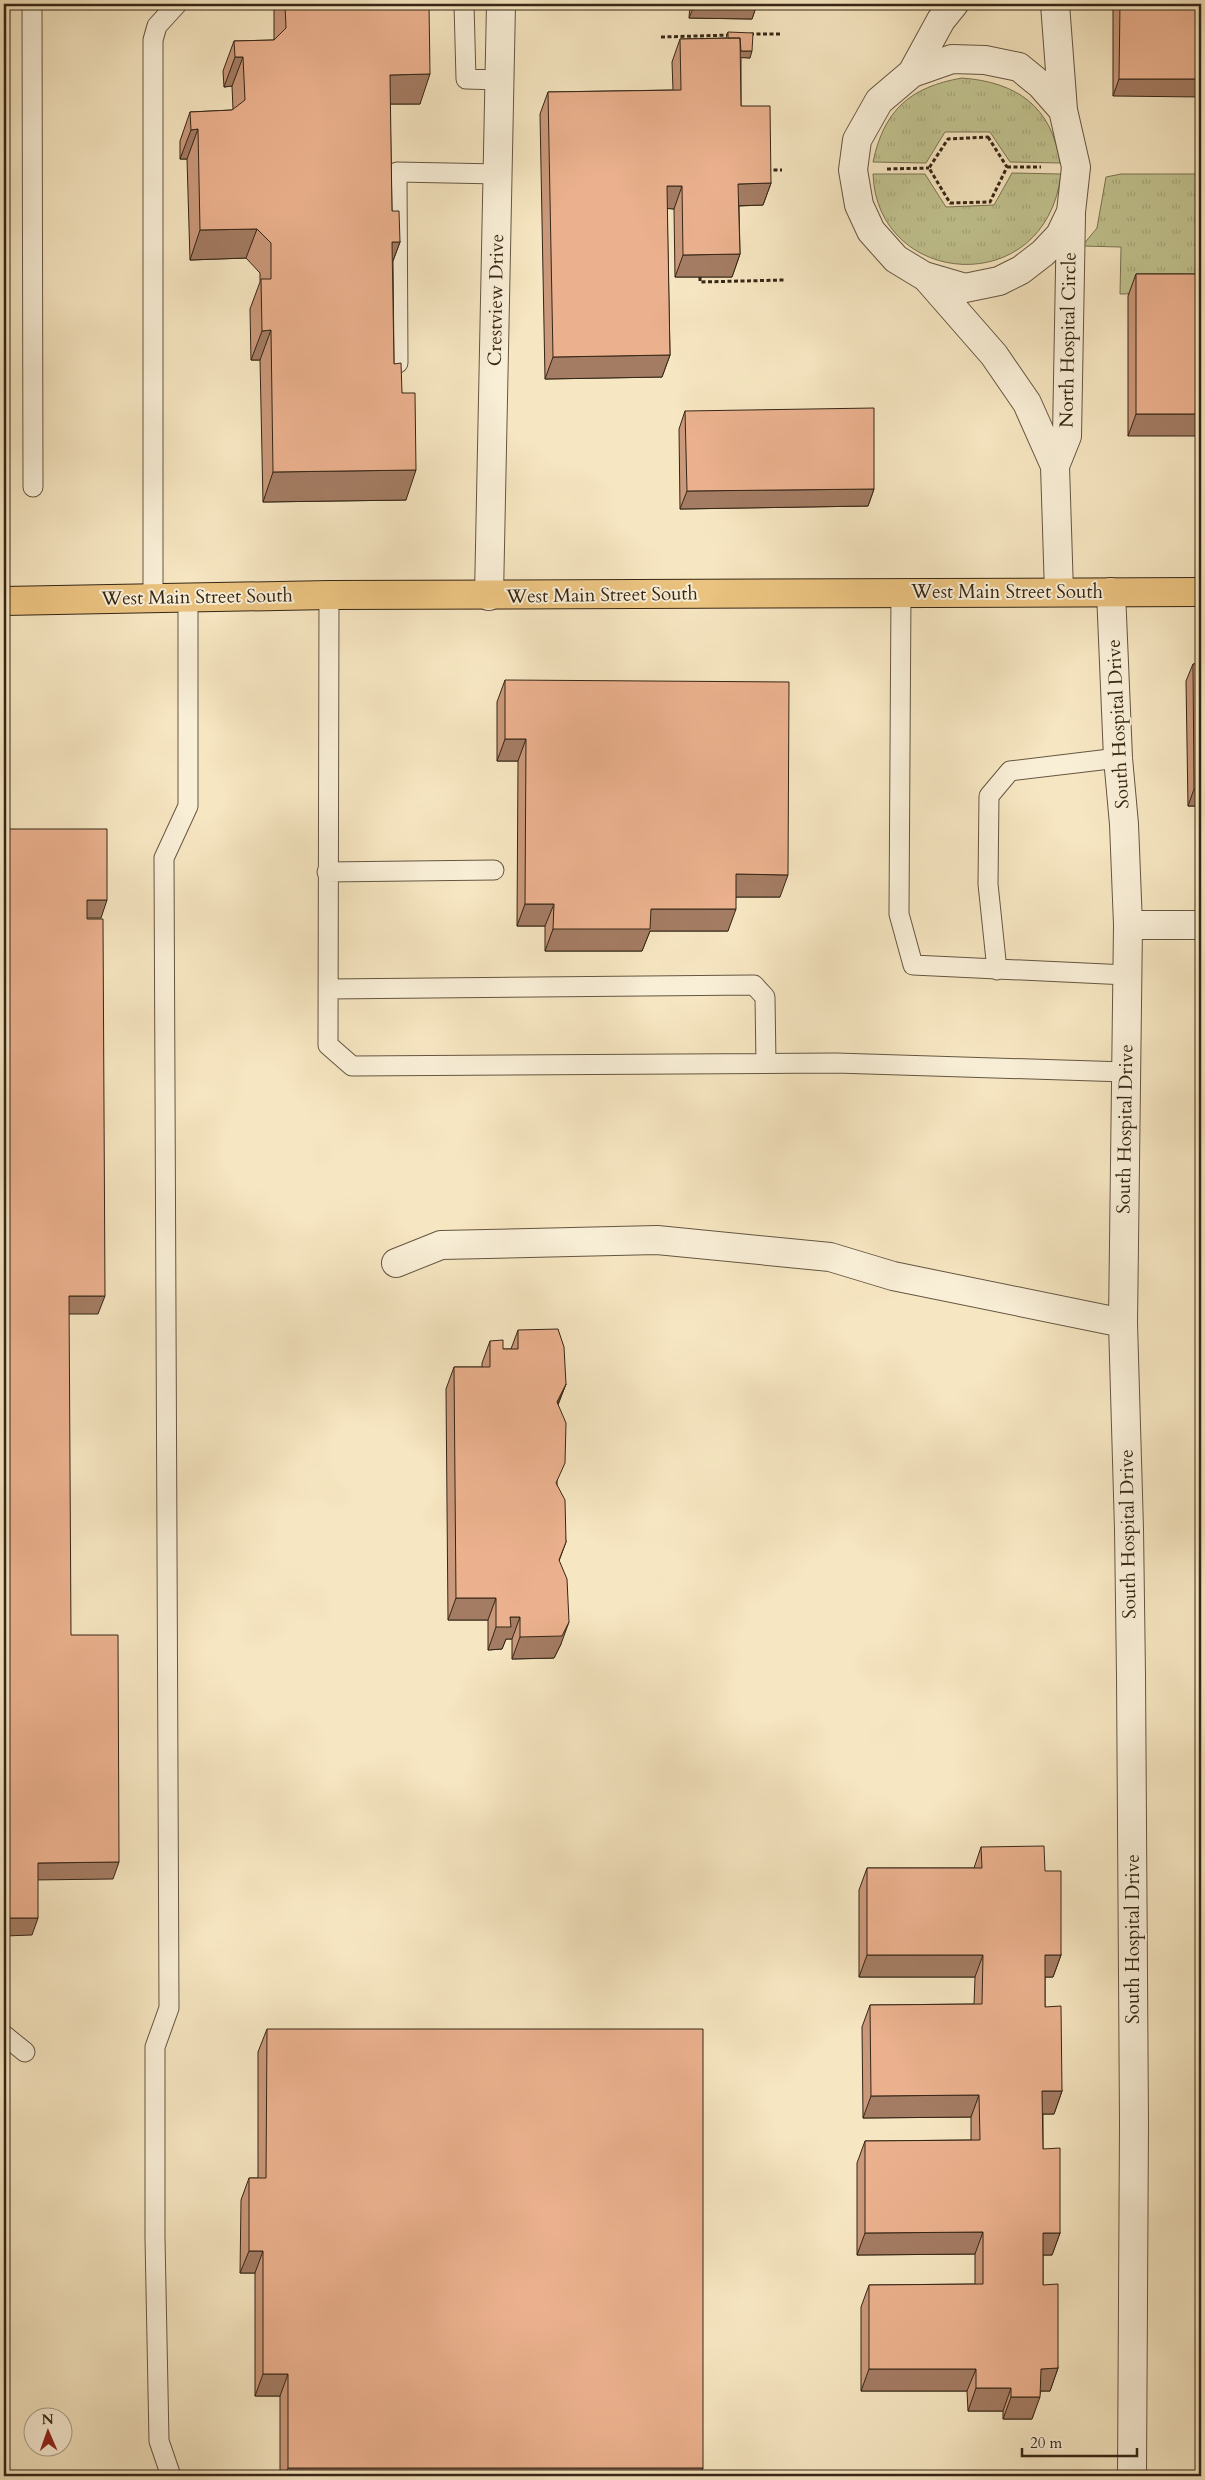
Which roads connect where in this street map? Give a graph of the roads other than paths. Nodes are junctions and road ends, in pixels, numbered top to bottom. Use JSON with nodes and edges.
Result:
{"nodes":[{"id":1,"x":32,"y":4,"type":"edge"},
{"id":2,"x":177,"y":4,"type":"edge"},
{"id":3,"x":464,"y":4,"type":"edge"},
{"id":4,"x":501,"y":4,"type":"edge"},
{"id":5,"x":954,"y":4,"type":"edge"},
{"id":6,"x":1055,"y":4,"type":"edge"},
{"id":7,"x":912,"y":73,"type":"junction"},
{"id":8,"x":501,"y":80,"type":"junction"},
{"id":9,"x":1062,"y":110,"type":"junction"},
{"id":10,"x":499,"y":174,"type":"junction"},
{"id":11,"x":1071,"y":212,"type":"junction"},
{"id":12,"x":924,"y":276,"type":"junction"},
{"id":13,"x":398,"y":363,"type":"edge"},
{"id":14,"x":1055,"y":466,"type":"junction"},
{"id":15,"x":33,"y":487,"type":"dead end"},
{"id":16,"x":901,"y":592,"type":"junction"},
{"id":17,"x":1059,"y":592,"type":"junction"},
{"id":18,"x":1111,"y":592,"type":"junction"},
{"id":19,"x":1201,"y":592,"type":"edge"},
{"id":20,"x":329,"y":596,"type":"junction"},
{"id":21,"x":489,"y":596,"type":"junction"},
{"id":22,"x":153,"y":597,"type":"junction"},
{"id":23,"x":188,"y":597,"type":"junction"},
{"id":24,"x":4,"y":601,"type":"edge"},
{"id":25,"x":1118,"y":758,"type":"junction"},
{"id":26,"x":494,"y":870,"type":"dead end"},
{"id":27,"x":327,"y":872,"type":"junction"},
{"id":28,"x":1128,"y":925,"type":"junction"},
{"id":29,"x":1201,"y":925,"type":"edge"},
{"id":30,"x":997,"y":970,"type":"junction"},
{"id":31,"x":1127,"y":975,"type":"junction"},
{"id":32,"x":328,"y":989,"type":"junction"},
{"id":33,"x":766,"y":1063,"type":"junction"},
{"id":34,"x":1126,"y":1072,"type":"junction"},
{"id":35,"x":396,"y":1263,"type":"dead end"},
{"id":36,"x":1123,"y":1323,"type":"junction"},
{"id":37,"x":4,"y":2035,"type":"edge"},
{"id":38,"x":24,"y":2052,"type":"dead end"},
{"id":39,"x":171,"y":2476,"type":"edge"},
{"id":40,"x":1132,"y":2476,"type":"edge"}],
"edges":[{"from":1,"to":15,"type":"lane"},
{"from":2,"to":22,"type":"lane"},
{"from":3,"to":8,"type":"lane"},
{"from":4,"to":8,"type":"street","name":"Crestview Drive"},
{"from":5,"to":7,"type":"street","name":"North Hospital Circle"},
{"from":6,"to":9,"type":"street","name":"North Hospital Circle"},
{"from":7,"to":9,"type":"street","name":"North Hospital Circle"},
{"from":7,"to":12,"type":"street","name":"North Hospital Circle"},
{"from":8,"to":10,"type":"street","name":"Crestview Drive"},
{"from":9,"to":11,"type":"street","name":"North Hospital Circle"},
{"from":10,"to":13,"type":"lane"},
{"from":10,"to":21,"type":"street","name":"Crestview Drive"},
{"from":11,"to":12,"type":"street","name":"North Hospital Circle"},
{"from":11,"to":14,"type":"street","name":"North Hospital Circle"},
{"from":12,"to":14,"type":"street","name":"North Hospital Circle"},
{"from":14,"to":17,"type":"street","name":"North Hospital Circle"},
{"from":16,"to":17,"type":"main road","name":"West Main Street South"},
{"from":16,"to":21,"type":"main road","name":"West Main Street South"},
{"from":16,"to":30,"type":"lane"},
{"from":17,"to":18,"type":"main road","name":"West Main Street South"},
{"from":18,"to":19,"type":"main road","name":"West Main Street South"},
{"from":18,"to":25,"type":"street","name":"South Hospital Drive"},
{"from":20,"to":21,"type":"main road","name":"West Main Street South"},
{"from":20,"to":23,"type":"main road","name":"West Main Street South"},
{"from":20,"to":27,"type":"lane"},
{"from":22,"to":23,"type":"main road","name":"West Main Street South"},
{"from":22,"to":24,"type":"main road","name":"West Main Street South"},
{"from":23,"to":39,"type":"lane"},
{"from":25,"to":28,"type":"street","name":"South Hospital Drive"},
{"from":25,"to":30,"type":"lane"},
{"from":26,"to":27,"type":"lane"},
{"from":27,"to":32,"type":"lane"},
{"from":28,"to":29,"type":"street"},
{"from":28,"to":31,"type":"street","name":"South Hospital Drive"},
{"from":30,"to":31,"type":"lane"},
{"from":31,"to":34,"type":"street","name":"South Hospital Drive"},
{"from":32,"to":33,"type":"lane"},
{"from":32,"to":33,"type":"lane"},
{"from":33,"to":34,"type":"lane"},
{"from":34,"to":36,"type":"street","name":"South Hospital Drive"},
{"from":35,"to":36,"type":"street"},
{"from":36,"to":40,"type":"street","name":"South Hospital Drive"},
{"from":37,"to":38,"type":"lane"}]}
